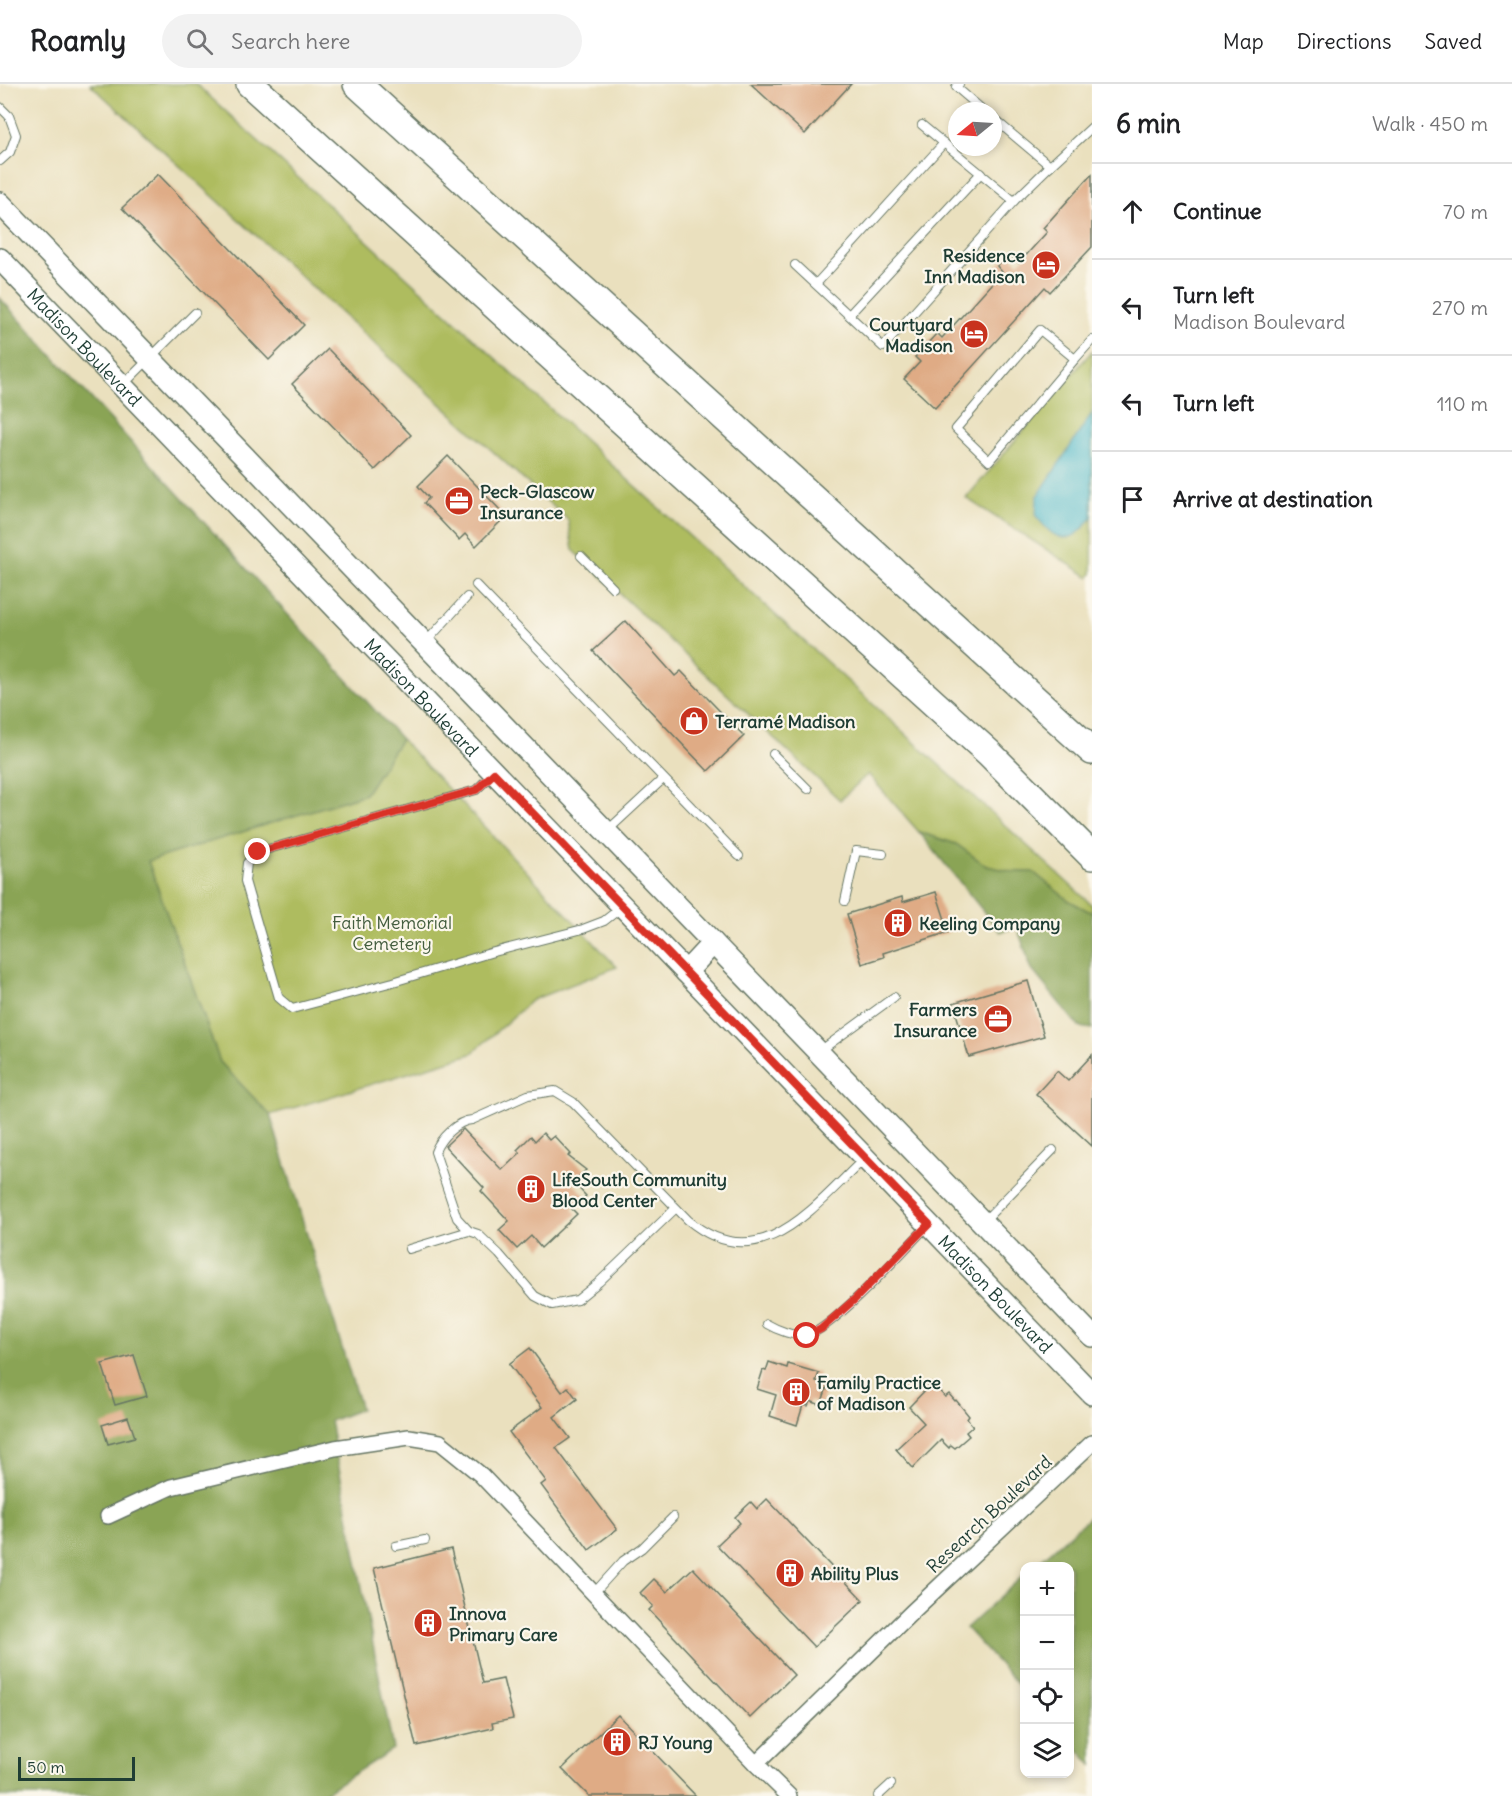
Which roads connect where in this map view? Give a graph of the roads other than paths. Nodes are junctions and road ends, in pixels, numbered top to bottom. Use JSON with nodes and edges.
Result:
{"nodes":[{"id":1,"x":250,"y":84,"type":"edge"},
{"id":2,"x":357,"y":84,"type":"edge"},
{"id":3,"x":959,"y":84,"type":"edge"},
{"id":4,"x":974,"y":102,"type":"edge"},
{"id":5,"x":0,"y":107,"type":"edge"},
{"id":6,"x":922,"y":125,"type":"dead end"},
{"id":7,"x":1002,"y":126,"type":"edge"},
{"id":8,"x":1092,"y":127,"type":"edge"},
{"id":9,"x":944,"y":143,"type":"junction"},
{"id":10,"x":0,"y":161,"type":"edge"},
{"id":11,"x":1050,"y":166,"type":"junction"},
{"id":12,"x":981,"y":173,"type":"junction"},
{"id":13,"x":1014,"y":201,"type":"junction"},
{"id":14,"x":0,"y":203,"type":"edge"},
{"id":15,"x":0,"y":259,"type":"edge"},
{"id":16,"x":795,"y":265,"type":"dead end"},
{"id":17,"x":816,"y":284,"type":"junction"},
{"id":18,"x":195,"y":314,"type":"dead end"},
{"id":19,"x":849,"y":315,"type":"junction"},
{"id":20,"x":1092,"y":340,"type":"edge"},
{"id":21,"x":150,"y":359,"type":"junction"},
{"id":22,"x":1075,"y":359,"type":"junction"},
{"id":23,"x":122,"y":386,"type":"junction"},
{"id":24,"x":581,"y":556,"type":"dead end"},
{"id":25,"x":476,"y":585,"type":"dead end"},
{"id":26,"x":613,"y":588,"type":"dead end"},
{"id":27,"x":467,"y":597,"type":"dead end"},
{"id":28,"x":425,"y":643,"type":"junction"},
{"id":29,"x":1092,"y":751,"type":"edge"},
{"id":30,"x":773,"y":754,"type":"dead end"},
{"id":31,"x":494,"y":773,"type":"junction"},
{"id":32,"x":663,"y":779,"type":"junction"},
{"id":33,"x":808,"y":789,"type":"dead end"},
{"id":34,"x":606,"y":832,"type":"junction"},
{"id":35,"x":883,"y":854,"type":"dead end"},
{"id":36,"x":1091,"y":855,"type":"edge"},
{"id":37,"x":739,"y":856,"type":"dead end"},
{"id":38,"x":845,"y":901,"type":"dead end"},
{"id":39,"x":623,"y":906,"type":"junction"},
{"id":40,"x":713,"y":943,"type":"junction"},
{"id":41,"x":686,"y":972,"type":"junction"},
{"id":42,"x":894,"y":997,"type":"dead end"},
{"id":43,"x":818,"y":1052,"type":"junction"},
{"id":44,"x":1053,"y":1150,"type":"dead end"},
{"id":45,"x":865,"y":1158,"type":"junction"},
{"id":46,"x":676,"y":1208,"type":"junction"},
{"id":47,"x":983,"y":1222,"type":"junction"},
{"id":48,"x":929,"y":1224,"type":"junction"},
{"id":49,"x":469,"y":1230,"type":"junction"},
{"id":50,"x":409,"y":1249,"type":"dead end"},
{"id":51,"x":767,"y":1324,"type":"dead end"},
{"id":52,"x":1092,"y":1336,"type":"edge"},
{"id":53,"x":1092,"y":1394,"type":"edge"},
{"id":54,"x":1092,"y":1443,"type":"edge"},
{"id":55,"x":108,"y":1516,"type":"dead end"},
{"id":56,"x":673,"y":1517,"type":"dead end"},
{"id":57,"x":425,"y":1540,"type":"dead end"},
{"id":58,"x":396,"y":1546,"type":"dead end"},
{"id":59,"x":594,"y":1593,"type":"junction"},
{"id":60,"x":756,"y":1764,"type":"junction"},
{"id":61,"x":891,"y":1784,"type":"dead end"},
{"id":62,"x":789,"y":1796,"type":"edge"},
{"id":63,"x":878,"y":1796,"type":"edge"}],
"edges":[{"from":1,"to":36,"type":"highway"},
{"from":2,"to":29,"type":"highway"},
{"from":3,"to":4,"type":"lane"},
{"from":5,"to":10,"type":"lane"},
{"from":6,"to":9,"type":"lane"},
{"from":7,"to":11,"type":"lane"},
{"from":8,"to":11,"type":"lane"},
{"from":9,"to":12,"type":"lane"},
{"from":9,"to":17,"type":"lane"},
{"from":11,"to":13,"type":"lane"},
{"from":12,"to":13,"type":"lane"},
{"from":12,"to":19,"type":"lane"},
{"from":13,"to":19,"type":"lane"},
{"from":14,"to":21,"type":"main road"},
{"from":15,"to":23,"type":"main road","name":"Madison Boulevard"},
{"from":16,"to":17,"type":"lane"},
{"from":17,"to":19,"type":"lane"},
{"from":18,"to":21,"type":"lane"},
{"from":20,"to":22,"type":"lane"},
{"from":21,"to":23,"type":"lane"},
{"from":21,"to":28,"type":"main road"},
{"from":22,"to":22,"type":"lane"},
{"from":23,"to":31,"type":"main road","name":"Madison Boulevard"},
{"from":24,"to":26,"type":"lane"},
{"from":25,"to":32,"type":"lane"},
{"from":27,"to":28,"type":"lane"},
{"from":28,"to":34,"type":"main road"},
{"from":30,"to":33,"type":"lane"},
{"from":31,"to":39,"type":"main road","name":"Madison Boulevard"},
{"from":31,"to":39,"type":"lane"},
{"from":32,"to":34,"type":"lane"},
{"from":32,"to":37,"type":"lane"},
{"from":34,"to":40,"type":"main road"},
{"from":35,"to":38,"type":"lane"},
{"from":39,"to":41,"type":"main road","name":"Madison Boulevard"},
{"from":40,"to":41,"type":"main road"},
{"from":40,"to":43,"type":"main road"},
{"from":41,"to":45,"type":"main road","name":"Madison Boulevard"},
{"from":42,"to":43,"type":"lane"},
{"from":43,"to":47,"type":"main road"},
{"from":44,"to":47,"type":"lane"},
{"from":45,"to":46,"type":"lane"},
{"from":45,"to":48,"type":"main road","name":"Madison Boulevard"},
{"from":46,"to":49,"type":"lane"},
{"from":46,"to":49,"type":"lane"},
{"from":47,"to":52,"type":"main road"},
{"from":48,"to":51,"type":"lane"},
{"from":48,"to":53,"type":"main road","name":"Madison Boulevard"},
{"from":49,"to":50,"type":"lane"},
{"from":54,"to":60,"type":"street","name":"Research Boulevard"},
{"from":55,"to":59,"type":"street"},
{"from":56,"to":59,"type":"lane"},
{"from":57,"to":58,"type":"lane"},
{"from":59,"to":60,"type":"street"},
{"from":60,"to":62,"type":"street"},
{"from":61,"to":63,"type":"lane"}]}
